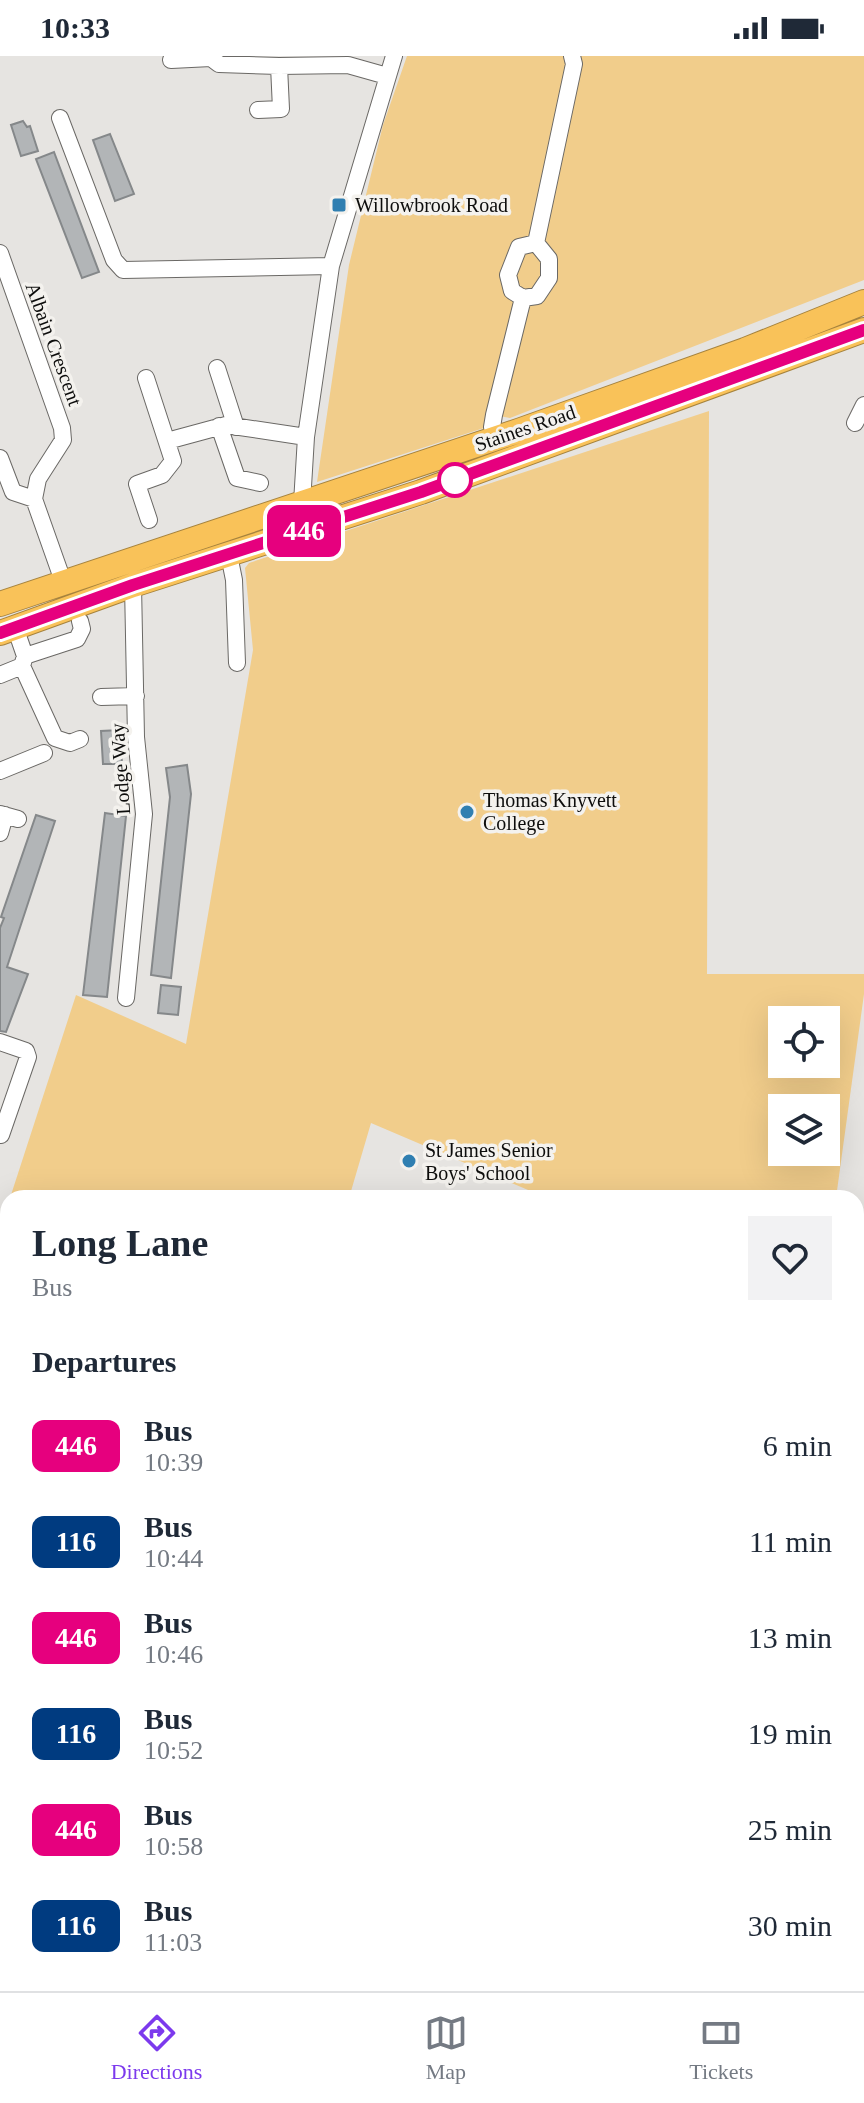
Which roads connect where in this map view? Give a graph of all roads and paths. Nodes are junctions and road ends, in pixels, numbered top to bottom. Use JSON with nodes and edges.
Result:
{"nodes":[{"id":1,"x":394,"y":56,"type":"edge"},
{"id":2,"x":572,"y":56,"type":"edge"},
{"id":3,"x":171,"y":60,"type":"dead end"},
{"id":4,"x":315,"y":61,"type":"edge"},
{"id":5,"x":279,"y":66,"type":"junction"},
{"id":6,"x":387,"y":76,"type":"junction"},
{"id":7,"x":258,"y":110,"type":"dead end"},
{"id":8,"x":60,"y":118,"type":"dead end"},
{"id":9,"x":536,"y":243,"type":"junction"},
{"id":10,"x":0,"y":253,"type":"edge"},
{"id":11,"x":331,"y":266,"type":"junction"},
{"id":12,"x":523,"y":298,"type":"junction"},
{"id":13,"x":864,"y":302,"type":"edge"},
{"id":14,"x":864,"y":330,"type":"edge"},
{"id":15,"x":217,"y":368,"type":"dead end"},
{"id":16,"x":146,"y":378,"type":"dead end"},
{"id":17,"x":864,"y":405,"type":"edge"},
{"id":18,"x":855,"y":423,"type":"dead end"},
{"id":19,"x":228,"y":426,"type":"junction"},
{"id":20,"x":306,"y":437,"type":"junction"},
{"id":21,"x":495,"y":438,"type":"junction"},
{"id":22,"x":167,"y":441,"type":"junction"},
{"id":23,"x":0,"y":458,"type":"edge"},
{"id":24,"x":260,"y":483,"type":"dead end"},
{"id":25,"x":5,"y":489,"type":"edge"},
{"id":26,"x":34,"y":499,"type":"junction"},
{"id":27,"x":302,"y":503,"type":"junction"},
{"id":28,"x":149,"y":520,"type":"dead end"},
{"id":29,"x":229,"y":555,"type":"junction"},
{"id":30,"x":63,"y":581,"type":"junction"},
{"id":31,"x":133,"y":585,"type":"junction"},
{"id":32,"x":0,"y":604,"type":"edge"},
{"id":33,"x":80,"y":621,"type":"dead end"},
{"id":34,"x":8,"y":630,"type":"edge"},
{"id":35,"x":23,"y":661,"type":"junction"},
{"id":36,"x":237,"y":663,"type":"dead end"},
{"id":37,"x":0,"y":675,"type":"edge"},
{"id":38,"x":136,"y":696,"type":"junction"},
{"id":39,"x":101,"y":697,"type":"dead end"},
{"id":40,"x":80,"y":739,"type":"dead end"},
{"id":41,"x":44,"y":753,"type":"dead end"},
{"id":42,"x":0,"y":771,"type":"edge"},
{"id":43,"x":8,"y":816,"type":"edge"},
{"id":44,"x":0,"y":833,"type":"edge"},
{"id":45,"x":126,"y":998,"type":"dead end"},
{"id":46,"x":0,"y":1042,"type":"edge"},
{"id":47,"x":1,"y":1135,"type":"edge"}],
"edges":[{"from":1,"to":6,"type":"street"},
{"from":2,"to":9,"type":"street"},
{"from":3,"to":5,"type":"street"},
{"from":4,"to":5,"type":"street"},
{"from":4,"to":6,"type":"street"},
{"from":5,"to":7,"type":"street"},
{"from":6,"to":11,"type":"street"},
{"from":8,"to":11,"type":"street"},
{"from":9,"to":12,"type":"street"},
{"from":9,"to":12,"type":"street"},
{"from":10,"to":26,"type":"street","name":"Albain Crescent"},
{"from":11,"to":20,"type":"street"},
{"from":12,"to":21,"type":"street"},
{"from":13,"to":21,"type":"highway","name":"Staines Road"},
{"from":14,"to":29,"type":"highway","name":"Staines Road"},
{"from":15,"to":19,"type":"street"},
{"from":16,"to":22,"type":"street"},
{"from":17,"to":18,"type":"street"},
{"from":19,"to":20,"type":"street"},
{"from":19,"to":22,"type":"street"},
{"from":19,"to":24,"type":"street"},
{"from":20,"to":27,"type":"street"},
{"from":21,"to":27,"type":"highway","name":"Staines Road"},
{"from":22,"to":28,"type":"street"},
{"from":23,"to":25,"type":"street"},
{"from":25,"to":26,"type":"street"},
{"from":26,"to":30,"type":"street"},
{"from":27,"to":30,"type":"highway","name":"Staines Road"},
{"from":29,"to":31,"type":"highway","name":"Staines Road"},
{"from":29,"to":36,"type":"street"},
{"from":30,"to":32,"type":"highway","name":"Staines Road"},
{"from":31,"to":34,"type":"highway","name":"Staines Road"},
{"from":31,"to":38,"type":"street","name":"Lodge Way"},
{"from":33,"to":35,"type":"street"},
{"from":34,"to":35,"type":"street"},
{"from":35,"to":37,"type":"street"},
{"from":35,"to":40,"type":"street"},
{"from":38,"to":39,"type":"street"},
{"from":38,"to":45,"type":"street","name":"Lodge Way"},
{"from":41,"to":42,"type":"street"},
{"from":43,"to":44,"type":"street"},
{"from":46,"to":47,"type":"street"}]}
